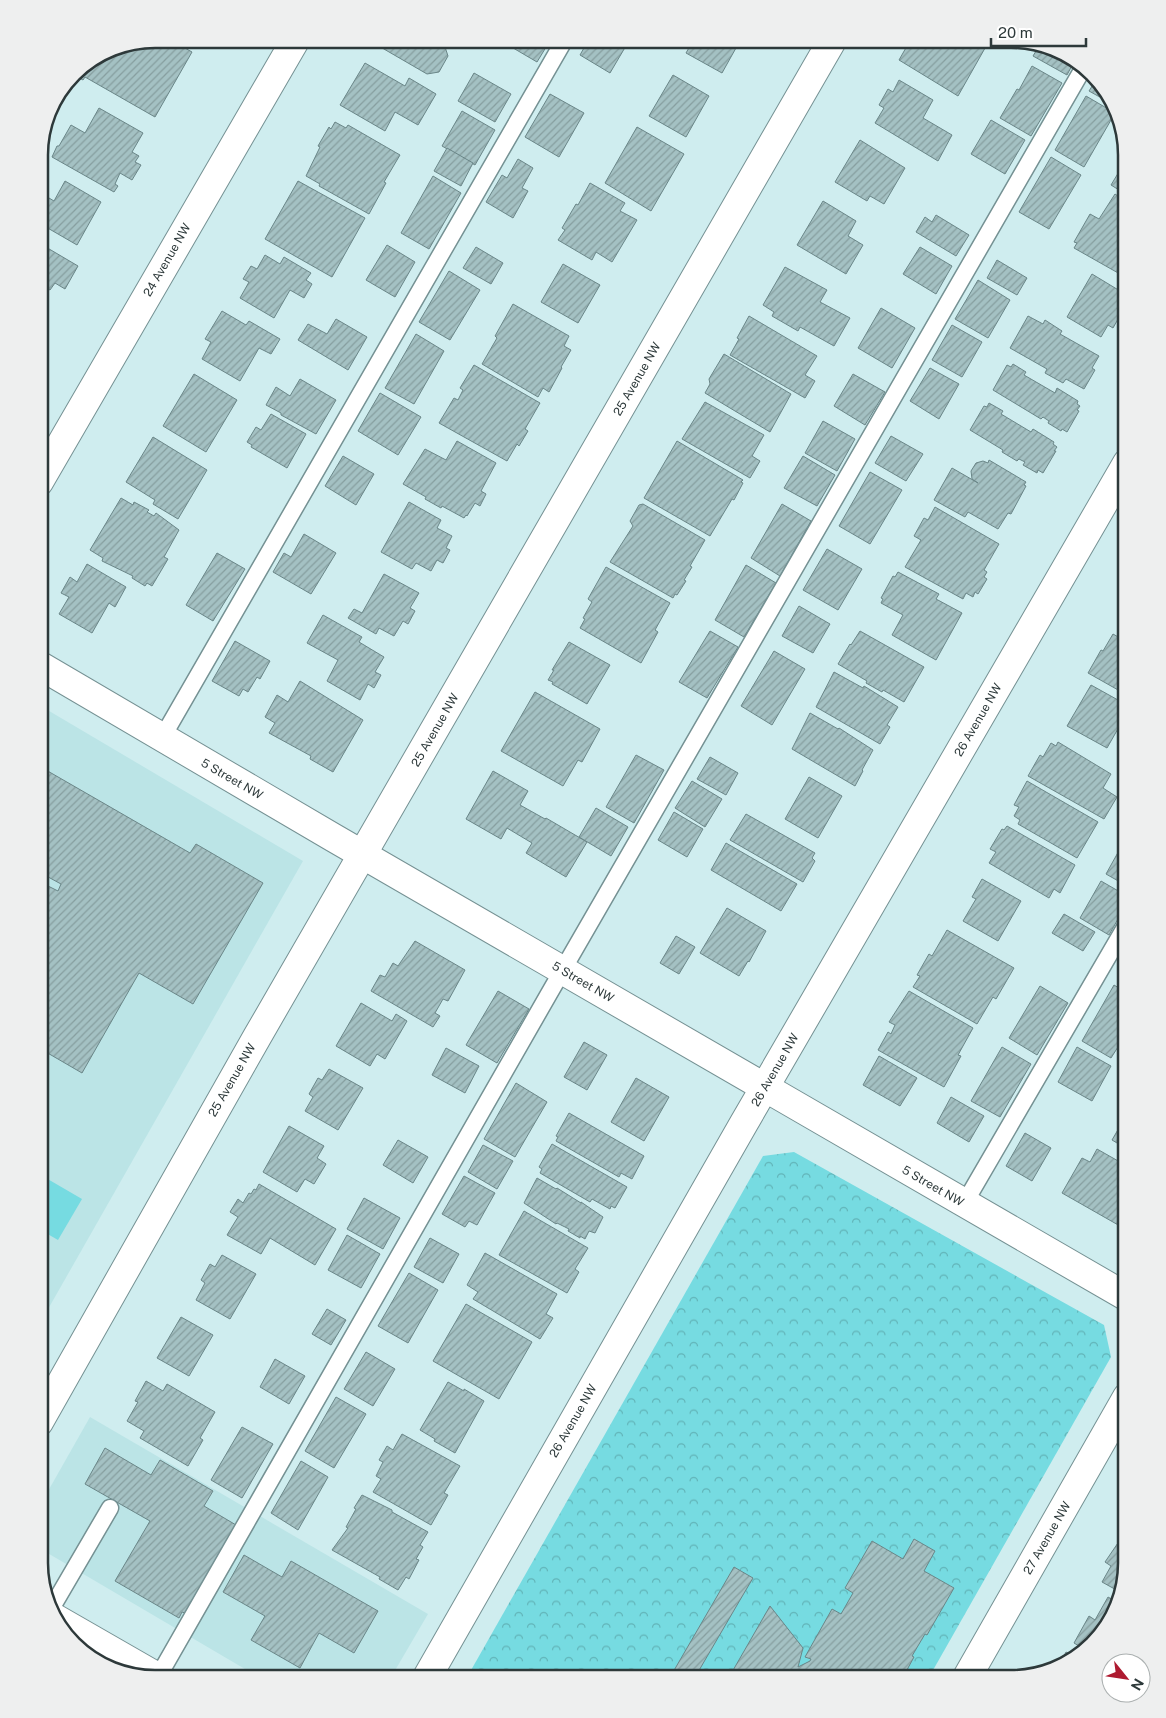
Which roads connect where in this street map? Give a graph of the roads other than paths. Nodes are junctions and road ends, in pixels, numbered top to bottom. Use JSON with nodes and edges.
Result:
{"nodes":[{"id":1,"x":291,"y":48,"type":"edge"},
{"id":2,"x":559,"y":48,"type":"edge"},
{"id":3,"x":828,"y":48,"type":"edge"},
{"id":4,"x":1081,"y":73,"type":"edge"},
{"id":5,"x":48,"y":466,"type":"edge"},
{"id":6,"x":1118,"y":478,"type":"edge"},
{"id":7,"x":48,"y":670,"type":"edge"},
{"id":8,"x":162,"y":738,"type":"junction"},
{"id":9,"x":363,"y":855,"type":"junction"},
{"id":10,"x":1118,"y":939,"type":"edge"},
{"id":11,"x":563,"y":970,"type":"junction"},
{"id":12,"x":764,"y":1088,"type":"junction"},
{"id":13,"x":964,"y":1204,"type":"junction"},
{"id":14,"x":1118,"y":1292,"type":"edge"},
{"id":15,"x":48,"y":1406,"type":"edge"},
{"id":16,"x":1118,"y":1413,"type":"edge"},
{"id":17,"x":110,"y":1508,"type":"dead end"},
{"id":18,"x":55,"y":1602,"type":"edge"},
{"id":19,"x":68,"y":1625,"type":"edge"},
{"id":20,"x":145,"y":1670,"type":"edge"},
{"id":21,"x":165,"y":1670,"type":"edge"},
{"id":22,"x":431,"y":1670,"type":"edge"},
{"id":23,"x":971,"y":1670,"type":"edge"}],
"edges":[{"from":1,"to":5,"type":"street","name":"24 Avenue NW"},
{"from":2,"to":8,"type":"lane"},
{"from":3,"to":9,"type":"street","name":"25 Avenue NW"},
{"from":4,"to":11,"type":"lane"},
{"from":6,"to":12,"type":"street","name":"26 Avenue NW"},
{"from":7,"to":8,"type":"street","name":"5 Street NW"},
{"from":8,"to":9,"type":"street","name":"5 Street NW"},
{"from":9,"to":11,"type":"street","name":"5 Street NW"},
{"from":9,"to":15,"type":"street","name":"25 Avenue NW"},
{"from":10,"to":13,"type":"lane"},
{"from":11,"to":12,"type":"street","name":"5 Street NW"},
{"from":11,"to":21,"type":"lane"},
{"from":12,"to":13,"type":"street","name":"5 Street NW"},
{"from":12,"to":22,"type":"street","name":"26 Avenue NW"},
{"from":13,"to":14,"type":"street","name":"5 Street NW"},
{"from":16,"to":23,"type":"street","name":"27 Avenue NW"},
{"from":17,"to":18,"type":"lane"},
{"from":19,"to":20,"type":"street"}]}
